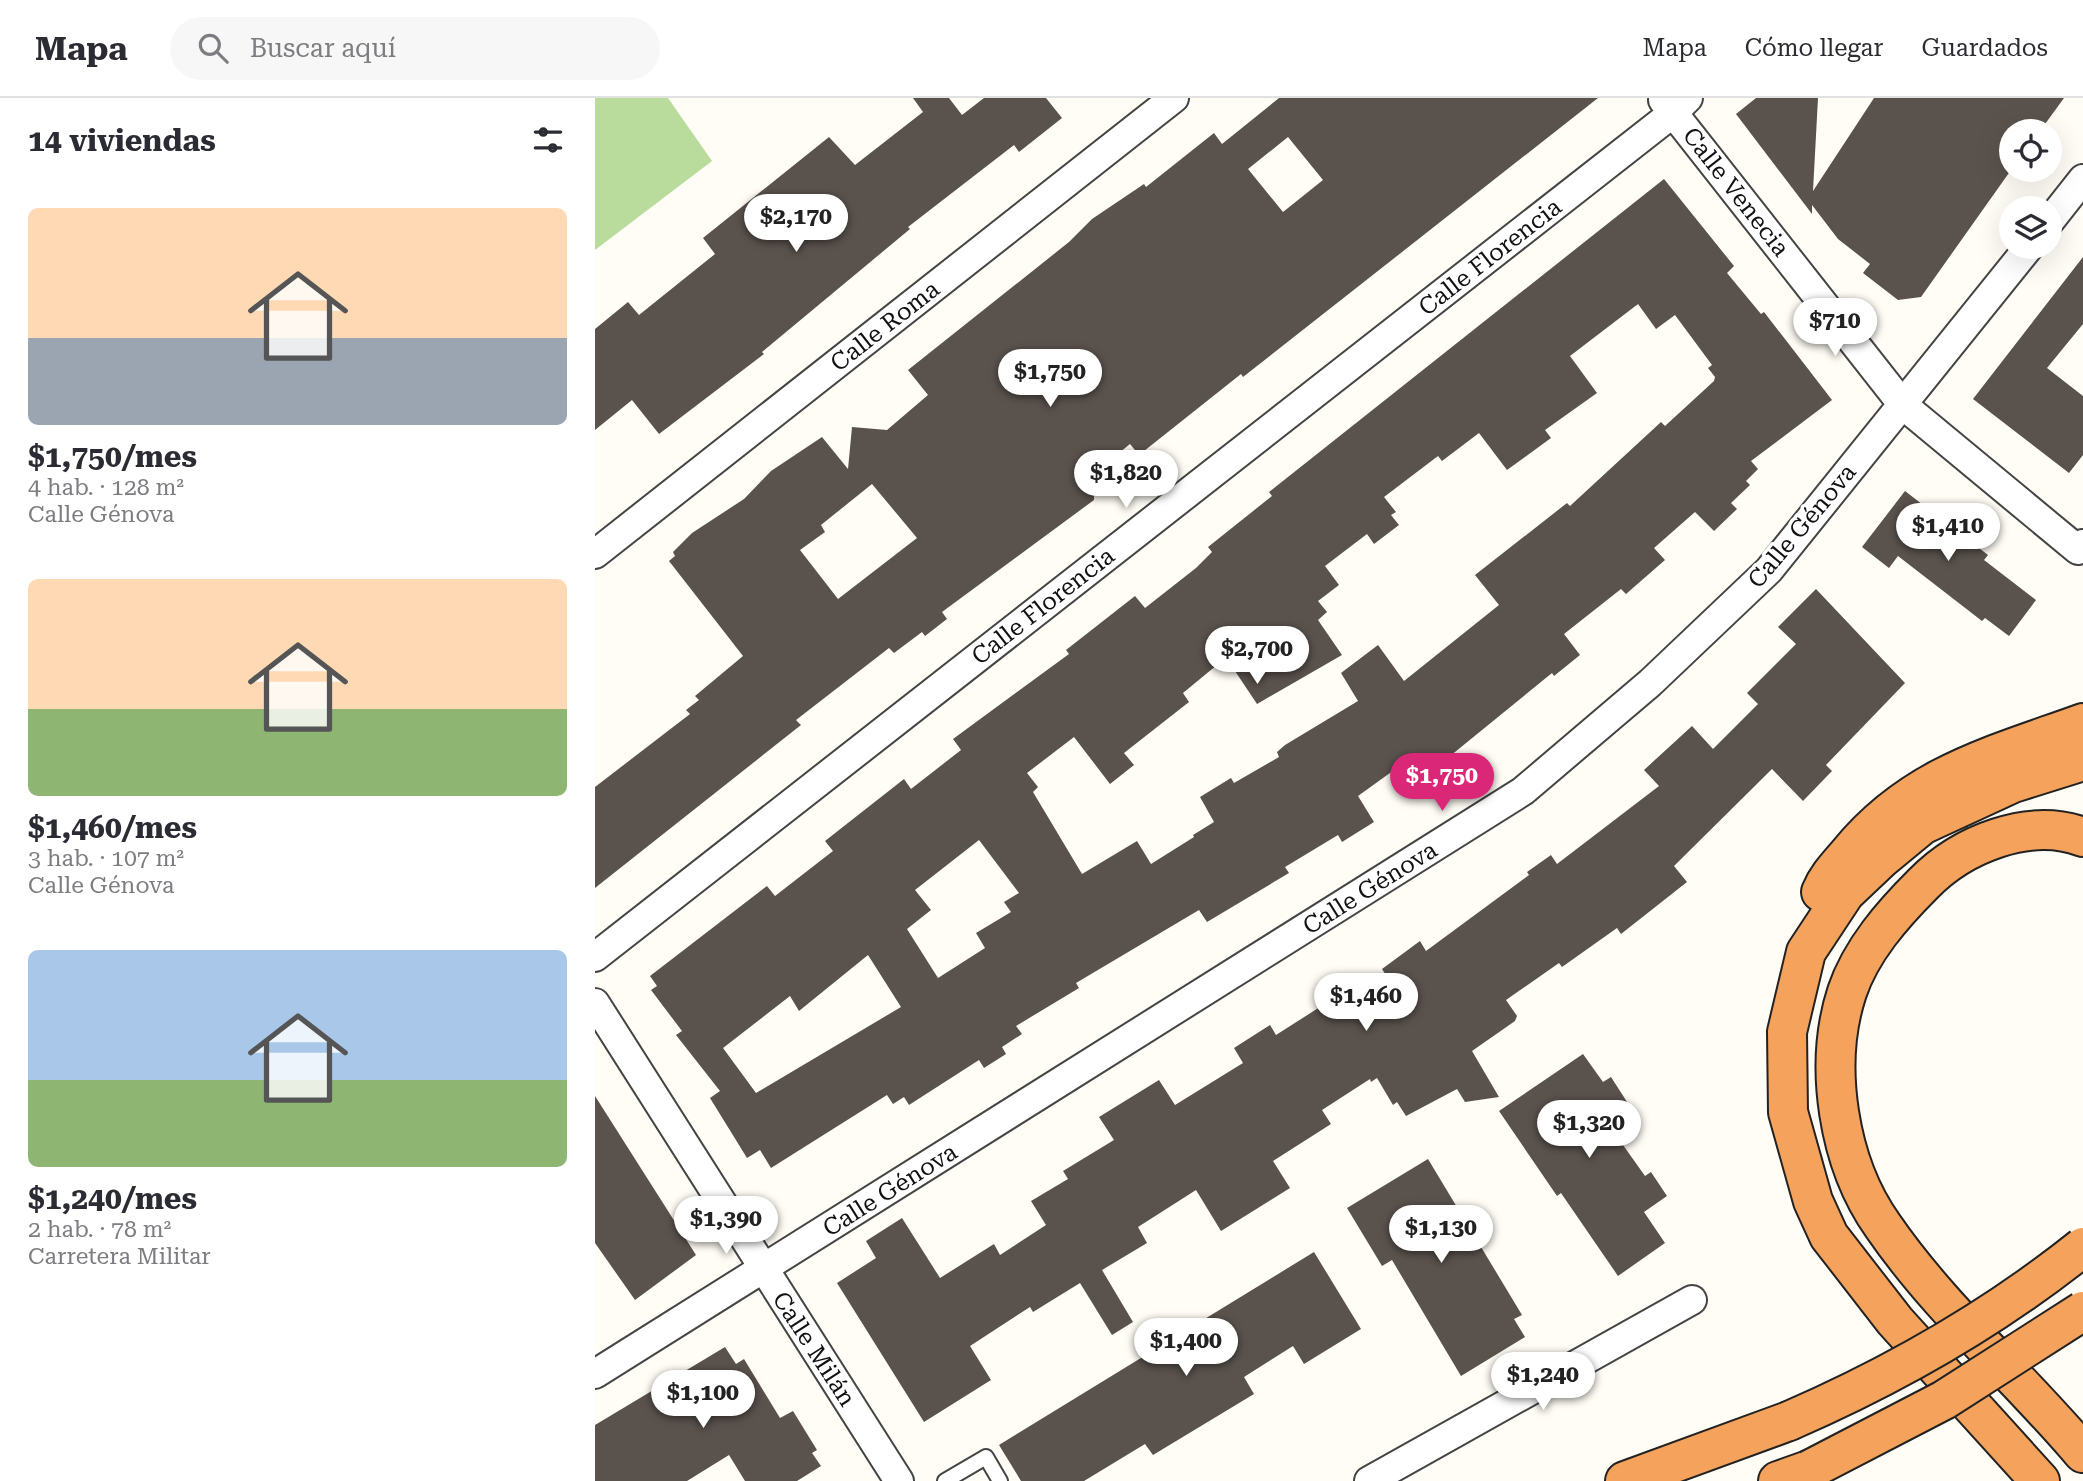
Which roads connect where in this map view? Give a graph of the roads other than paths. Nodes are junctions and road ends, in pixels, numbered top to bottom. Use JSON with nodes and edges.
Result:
{"nodes":[{"id":1,"x":1174,"y":98,"type":"edge"},
{"id":2,"x":1674,"y":103,"type":"edge"},
{"id":3,"x":2083,"y":179,"type":"edge"},
{"id":4,"x":2062,"y":206,"type":"edge"},
{"id":5,"x":2019,"y":259,"type":"edge"},
{"id":6,"x":1903,"y":405,"type":"junction"},
{"id":7,"x":2081,"y":547,"type":"edge"},
{"id":8,"x":595,"y":554,"type":"edge"},
{"id":9,"x":2083,"y":723,"type":"edge"},
{"id":10,"x":2083,"y":761,"type":"edge"},
{"id":11,"x":2083,"y":837,"type":"edge"},
{"id":12,"x":1810,"y":945,"type":"junction"},
{"id":13,"x":595,"y":957,"type":"edge"},
{"id":14,"x":595,"y":1003,"type":"edge"},
{"id":15,"x":2083,"y":1247,"type":"edge"},
{"id":16,"x":764,"y":1270,"type":"junction"},
{"id":17,"x":1692,"y":1300,"type":"dead end"},
{"id":18,"x":2083,"y":1311,"type":"edge"},
{"id":19,"x":595,"y":1374,"type":"edge"},
{"id":20,"x":2083,"y":1453,"type":"edge"},
{"id":21,"x":1793,"y":1475,"type":"edge"},
{"id":22,"x":899,"y":1481,"type":"edge"},
{"id":23,"x":945,"y":1481,"type":"edge"},
{"id":24,"x":1000,"y":1481,"type":"edge"},
{"id":25,"x":1369,"y":1481,"type":"edge"},
{"id":26,"x":1625,"y":1481,"type":"edge"},
{"id":27,"x":2040,"y":1481,"type":"edge"}],
"edges":[{"from":1,"to":8,"type":"street","name":"Calle Roma"},
{"from":2,"to":6,"type":"street","name":"Calle Venecia"},
{"from":2,"to":13,"type":"street","name":"Calle Florencia"},
{"from":3,"to":4,"type":"street"},
{"from":5,"to":6,"type":"street","name":"Calle Génova"},
{"from":6,"to":7,"type":"street","name":"Calle Venecia"},
{"from":6,"to":16,"type":"street","name":"Calle Génova"},
{"from":9,"to":12,"type":"highway"},
{"from":10,"to":12,"type":"highway"},
{"from":11,"to":20,"type":"highway"},
{"from":12,"to":27,"type":"highway"},
{"from":14,"to":16,"type":"street","name":"Calle Milán"},
{"from":15,"to":26,"type":"highway","bridge":true},
{"from":16,"to":19,"type":"street","name":"Calle Génova"},
{"from":16,"to":22,"type":"street","name":"Calle Milán"},
{"from":17,"to":25,"type":"street"},
{"from":18,"to":21,"type":"highway","bridge":true},
{"from":23,"to":24,"type":"lane"}]}
